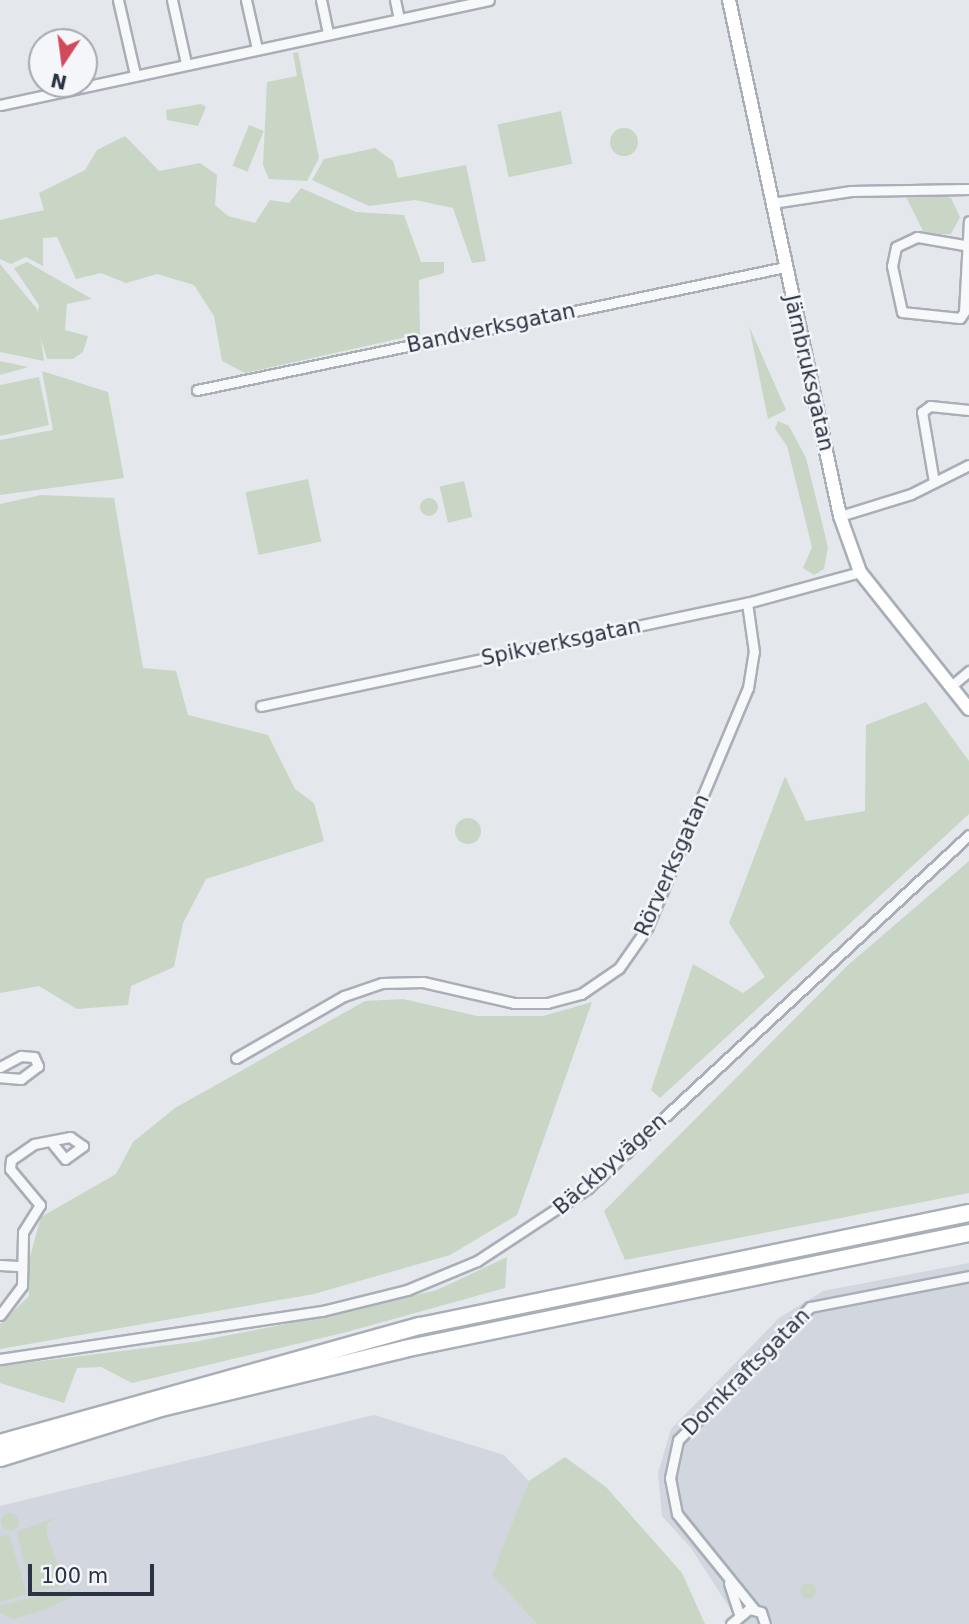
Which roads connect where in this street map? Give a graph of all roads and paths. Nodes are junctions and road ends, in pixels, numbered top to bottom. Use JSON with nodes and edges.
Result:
{"nodes":[{"id":1,"x":118,"y":0,"type":"edge"},
{"id":2,"x":172,"y":0,"type":"edge"},
{"id":3,"x":246,"y":0,"type":"edge"},
{"id":4,"x":321,"y":0,"type":"edge"},
{"id":5,"x":395,"y":0,"type":"edge"},
{"id":6,"x":489,"y":0,"type":"edge"},
{"id":7,"x":729,"y":0,"type":"edge"},
{"id":8,"x":400,"y":19,"type":"junction"},
{"id":9,"x":328,"y":34,"type":"junction"},
{"id":10,"x":257,"y":49,"type":"junction"},
{"id":11,"x":186,"y":63,"type":"junction"},
{"id":12,"x":135,"y":74,"type":"junction"},
{"id":13,"x":0,"y":105,"type":"edge"},
{"id":14,"x":969,"y":189,"type":"edge"},
{"id":15,"x":772,"y":203,"type":"junction"},
{"id":16,"x":969,"y":221,"type":"edge"},
{"id":17,"x":964,"y":245,"type":"junction"},
{"id":18,"x":785,"y":267,"type":"junction"},
{"id":19,"x":197,"y":390,"type":"dead end"},
{"id":20,"x":969,"y":410,"type":"edge"},
{"id":21,"x":969,"y":465,"type":"edge"},
{"id":22,"x":934,"y":482,"type":"junction"},
{"id":23,"x":840,"y":516,"type":"junction"},
{"id":24,"x":860,"y":572,"type":"junction"},
{"id":25,"x":747,"y":603,"type":"junction"},
{"id":26,"x":969,"y":671,"type":"edge"},
{"id":27,"x":950,"y":687,"type":"junction"},
{"id":28,"x":261,"y":706,"type":"dead end"},
{"id":29,"x":969,"y":709,"type":"edge"},
{"id":30,"x":969,"y":835,"type":"edge"},
{"id":31,"x":236,"y":1058,"type":"dead end"},
{"id":32,"x":0,"y":1067,"type":"edge"},
{"id":33,"x":0,"y":1077,"type":"edge"},
{"id":34,"x":51,"y":1142,"type":"dead end"},
{"id":35,"x":969,"y":1213,"type":"edge"},
{"id":36,"x":969,"y":1233,"type":"edge"},
{"id":37,"x":0,"y":1265,"type":"edge"},
{"id":38,"x":22,"y":1266,"type":"junction"},
{"id":39,"x":969,"y":1276,"type":"edge"},
{"id":40,"x":0,"y":1315,"type":"edge"},
{"id":41,"x":0,"y":1359,"type":"edge"},
{"id":42,"x":0,"y":1443,"type":"edge"},
{"id":43,"x":0,"y":1458,"type":"edge"},
{"id":44,"x":727,"y":1578,"type":"junction"},
{"id":45,"x":754,"y":1609,"type":"junction"},
{"id":46,"x":736,"y":1620,"type":"edge"},
{"id":47,"x":765,"y":1624,"type":"edge"}],
"edges":[{"from":1,"to":12,"type":"street"},
{"from":2,"to":11,"type":"street"},
{"from":3,"to":10,"type":"street"},
{"from":4,"to":9,"type":"street"},
{"from":5,"to":8,"type":"street"},
{"from":6,"to":8,"type":"street"},
{"from":7,"to":15,"type":"street","name":"Järnbruksgatan"},
{"from":8,"to":9,"type":"street"},
{"from":9,"to":10,"type":"street"},
{"from":10,"to":11,"type":"street"},
{"from":11,"to":12,"type":"street"},
{"from":12,"to":13,"type":"street"},
{"from":14,"to":15,"type":"street"},
{"from":15,"to":18,"type":"street","name":"Järnbruksgatan"},
{"from":16,"to":17,"type":"street"},
{"from":17,"to":17,"type":"street"},
{"from":18,"to":19,"type":"street","name":"Bandverksgatan"},
{"from":18,"to":23,"type":"street","name":"Järnbruksgatan"},
{"from":20,"to":22,"type":"street"},
{"from":21,"to":22,"type":"street"},
{"from":22,"to":23,"type":"street"},
{"from":23,"to":24,"type":"street","name":"Järnbruksgatan"},
{"from":24,"to":25,"type":"street","name":"Spikverksgatan"},
{"from":24,"to":27,"type":"street","name":"Järnbruksgatan"},
{"from":25,"to":28,"type":"street","name":"Spikverksgatan"},
{"from":25,"to":31,"type":"street","name":"Rörverksgatan"},
{"from":26,"to":27,"type":"street"},
{"from":27,"to":29,"type":"street","name":"Järnbruksgatan"},
{"from":30,"to":41,"type":"street","name":"Bäckbyvägen"},
{"from":32,"to":33,"type":"street"},
{"from":34,"to":38,"type":"street"},
{"from":35,"to":42,"type":"highway"},
{"from":36,"to":43,"type":"highway"},
{"from":37,"to":38,"type":"street"},
{"from":38,"to":40,"type":"street"},
{"from":39,"to":44,"type":"street","name":"Domkraftsgatan"},
{"from":44,"to":45,"type":"street","name":"Domkraftsgatan"},
{"from":44,"to":46,"type":"street","name":"Domkraftsgatan"},
{"from":45,"to":46,"type":"street"},
{"from":45,"to":47,"type":"street","name":"Domkraftsgatan"}]}
